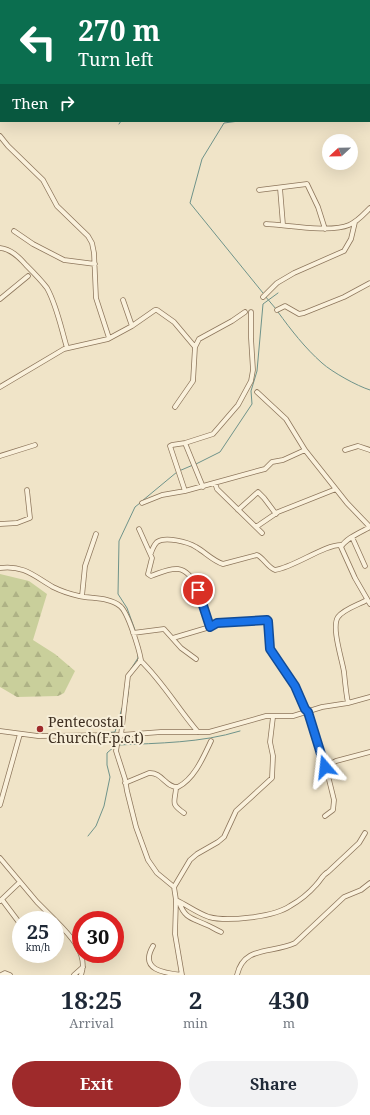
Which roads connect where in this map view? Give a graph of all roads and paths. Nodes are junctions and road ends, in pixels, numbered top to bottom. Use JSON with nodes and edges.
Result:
{"nodes":[{"id":1,"x":0,"y":136,"type":"edge"},
{"id":2,"x":280,"y":188,"type":"junction"},
{"id":3,"x":259,"y":190,"type":"dead end"},
{"id":4,"x":370,"y":208,"type":"edge"},
{"id":5,"x":356,"y":222,"type":"junction"},
{"id":6,"x":266,"y":224,"type":"dead end"},
{"id":7,"x":283,"y":225,"type":"junction"},
{"id":8,"x":325,"y":229,"type":"junction"},
{"id":9,"x":14,"y":231,"type":"dead end"},
{"id":10,"x":0,"y":248,"type":"edge"},
{"id":11,"x":95,"y":264,"type":"junction"},
{"id":12,"x":28,"y":276,"type":"dead end"},
{"id":13,"x":370,"y":283,"type":"edge"},
{"id":14,"x":263,"y":297,"type":"dead end"},
{"id":15,"x":0,"y":299,"type":"edge"},
{"id":16,"x":123,"y":300,"type":"dead end"},
{"id":17,"x":277,"y":310,"type":"dead end"},
{"id":18,"x":245,"y":312,"type":"dead end"},
{"id":19,"x":251,"y":312,"type":"dead end"},
{"id":20,"x":132,"y":326,"type":"junction"},
{"id":21,"x":109,"y":338,"type":"junction"},
{"id":22,"x":195,"y":347,"type":"junction"},
{"id":23,"x":67,"y":348,"type":"junction"},
{"id":24,"x":0,"y":387,"type":"edge"},
{"id":25,"x":257,"y":392,"type":"dead end"},
{"id":26,"x":175,"y":407,"type":"dead end"},
{"id":27,"x":185,"y":443,"type":"junction"},
{"id":28,"x":35,"y":445,"type":"dead end"},
{"id":29,"x":305,"y":450,"type":"junction"},
{"id":30,"x":345,"y":450,"type":"dead end"},
{"id":31,"x":370,"y":450,"type":"edge"},
{"id":32,"x":0,"y":456,"type":"edge"},
{"id":33,"x":215,"y":483,"type":"junction"},
{"id":34,"x":203,"y":487,"type":"junction"},
{"id":35,"x":336,"y":489,"type":"junction"},
{"id":36,"x":27,"y":490,"type":"dead end"},
{"id":37,"x":186,"y":491,"type":"junction"},
{"id":38,"x":142,"y":503,"type":"dead end"},
{"id":39,"x":238,"y":510,"type":"junction"},
{"id":40,"x":276,"y":514,"type":"junction"},
{"id":41,"x":0,"y":524,"type":"edge"},
{"id":42,"x":256,"y":527,"type":"junction"},
{"id":43,"x":370,"y":527,"type":"edge"},
{"id":44,"x":139,"y":529,"type":"dead end"},
{"id":45,"x":262,"y":533,"type":"dead end"},
{"id":46,"x":96,"y":534,"type":"dead end"},
{"id":47,"x":352,"y":537,"type":"junction"},
{"id":48,"x":342,"y":545,"type":"junction"},
{"id":49,"x":151,"y":553,"type":"junction"},
{"id":50,"x":365,"y":566,"type":"dead end"},
{"id":51,"x":0,"y":568,"type":"edge"},
{"id":52,"x":82,"y":596,"type":"junction"},
{"id":53,"x":369,"y":602,"type":"edge"},
{"id":54,"x":210,"y":627,"type":"junction"},
{"id":55,"x":133,"y":633,"type":"junction"},
{"id":56,"x":173,"y":638,"type":"junction"},
{"id":57,"x":196,"y":659,"type":"dead end"},
{"id":58,"x":140,"y":660,"type":"junction"},
{"id":59,"x":370,"y":697,"type":"edge"},
{"id":60,"x":348,"y":703,"type":"junction"},
{"id":61,"x":308,"y":712,"type":"junction"},
{"id":62,"x":273,"y":717,"type":"junction"},
{"id":63,"x":0,"y":731,"type":"edge"},
{"id":64,"x":198,"y":732,"type":"junction"},
{"id":65,"x":20,"y":734,"type":"junction"},
{"id":66,"x":121,"y":735,"type":"junction"},
{"id":67,"x":211,"y":741,"type":"dead end"},
{"id":68,"x":370,"y":752,"type":"edge"},
{"id":69,"x":325,"y":767,"type":"junction"},
{"id":70,"x":126,"y":783,"type":"junction"},
{"id":71,"x":176,"y":788,"type":"junction"},
{"id":72,"x":0,"y":805,"type":"edge"},
{"id":73,"x":184,"y":813,"type":"dead end"},
{"id":74,"x":325,"y":816,"type":"dead end"},
{"id":75,"x":365,"y":833,"type":"dead end"},
{"id":76,"x":0,"y":858,"type":"edge"},
{"id":77,"x":20,"y":882,"type":"junction"},
{"id":78,"x":370,"y":883,"type":"edge"},
{"id":79,"x":174,"y":888,"type":"junction"},
{"id":80,"x":1,"y":900,"type":"edge"},
{"id":81,"x":177,"y":901,"type":"junction"},
{"id":82,"x":46,"y":911,"type":"edge"},
{"id":83,"x":12,"y":914,"type":"edge"},
{"id":84,"x":64,"y":932,"type":"edge"},
{"id":85,"x":221,"y":932,"type":"dead end"},
{"id":86,"x":153,"y":946,"type":"dead end"},
{"id":87,"x":83,"y":966,"type":"junction"},
{"id":88,"x":1,"y":975,"type":"edge"},
{"id":89,"x":10,"y":975,"type":"edge"},
{"id":90,"x":74,"y":975,"type":"edge"},
{"id":91,"x":81,"y":975,"type":"edge"},
{"id":92,"x":182,"y":975,"type":"edge"},
{"id":93,"x":237,"y":975,"type":"edge"}],
"edges":[{"from":1,"to":11,"type":"street"},
{"from":2,"to":3,"type":"street"},
{"from":2,"to":7,"type":"street"},
{"from":2,"to":8,"type":"street"},
{"from":4,"to":5,"type":"street"},
{"from":5,"to":8,"type":"street"},
{"from":5,"to":14,"type":"street"},
{"from":6,"to":7,"type":"street"},
{"from":7,"to":8,"type":"street"},
{"from":9,"to":11,"type":"street"},
{"from":10,"to":23,"type":"street"},
{"from":11,"to":21,"type":"street"},
{"from":12,"to":15,"type":"street"},
{"from":13,"to":17,"type":"street"},
{"from":16,"to":20,"type":"street"},
{"from":18,"to":22,"type":"street"},
{"from":19,"to":27,"type":"street"},
{"from":20,"to":21,"type":"street"},
{"from":20,"to":22,"type":"street"},
{"from":21,"to":23,"type":"street"},
{"from":22,"to":26,"type":"street"},
{"from":23,"to":24,"type":"street"},
{"from":25,"to":29,"type":"street"},
{"from":27,"to":34,"type":"street"},
{"from":27,"to":37,"type":"street"},
{"from":28,"to":32,"type":"street"},
{"from":29,"to":33,"type":"street"},
{"from":29,"to":35,"type":"street"},
{"from":30,"to":31,"type":"street"},
{"from":33,"to":34,"type":"street"},
{"from":33,"to":39,"type":"street"},
{"from":34,"to":37,"type":"street"},
{"from":35,"to":40,"type":"street"},
{"from":35,"to":43,"type":"street"},
{"from":36,"to":41,"type":"street"},
{"from":37,"to":38,"type":"street"},
{"from":39,"to":40,"type":"street"},
{"from":39,"to":42,"type":"street"},
{"from":40,"to":42,"type":"street"},
{"from":42,"to":45,"type":"street"},
{"from":43,"to":47,"type":"street"},
{"from":44,"to":49,"type":"street"},
{"from":46,"to":52,"type":"street"},
{"from":47,"to":48,"type":"street"},
{"from":47,"to":50,"type":"street"},
{"from":48,"to":49,"type":"street"},
{"from":48,"to":53,"type":"street"},
{"from":49,"to":54,"type":"street"},
{"from":51,"to":52,"type":"street"},
{"from":52,"to":55,"type":"street"},
{"from":53,"to":60,"type":"street"},
{"from":54,"to":56,"type":"street"},
{"from":54,"to":61,"type":"street"},
{"from":55,"to":56,"type":"street"},
{"from":55,"to":58,"type":"street"},
{"from":56,"to":57,"type":"street"},
{"from":58,"to":64,"type":"street"},
{"from":58,"to":66,"type":"street"},
{"from":59,"to":60,"type":"street"},
{"from":60,"to":61,"type":"street"},
{"from":61,"to":62,"type":"street"},
{"from":61,"to":69,"type":"street"},
{"from":62,"to":64,"type":"street"},
{"from":62,"to":79,"type":"street"},
{"from":63,"to":65,"type":"street"},
{"from":64,"to":66,"type":"street"},
{"from":65,"to":66,"type":"street"},
{"from":65,"to":72,"type":"street"},
{"from":66,"to":70,"type":"street"},
{"from":67,"to":71,"type":"street"},
{"from":68,"to":69,"type":"street"},
{"from":69,"to":74,"type":"street"},
{"from":70,"to":71,"type":"street"},
{"from":70,"to":79,"type":"street"},
{"from":71,"to":73,"type":"street"},
{"from":75,"to":81,"type":"street"},
{"from":76,"to":77,"type":"street"},
{"from":77,"to":80,"type":"street"},
{"from":77,"to":82,"type":"street"},
{"from":78,"to":93,"type":"street"},
{"from":79,"to":81,"type":"street"},
{"from":80,"to":83,"type":"street"},
{"from":81,"to":85,"type":"street"},
{"from":81,"to":92,"type":"street"},
{"from":84,"to":87,"type":"street"},
{"from":86,"to":92,"type":"street"},
{"from":87,"to":90,"type":"street"},
{"from":87,"to":91,"type":"street"},
{"from":88,"to":89,"type":"street"}]}
